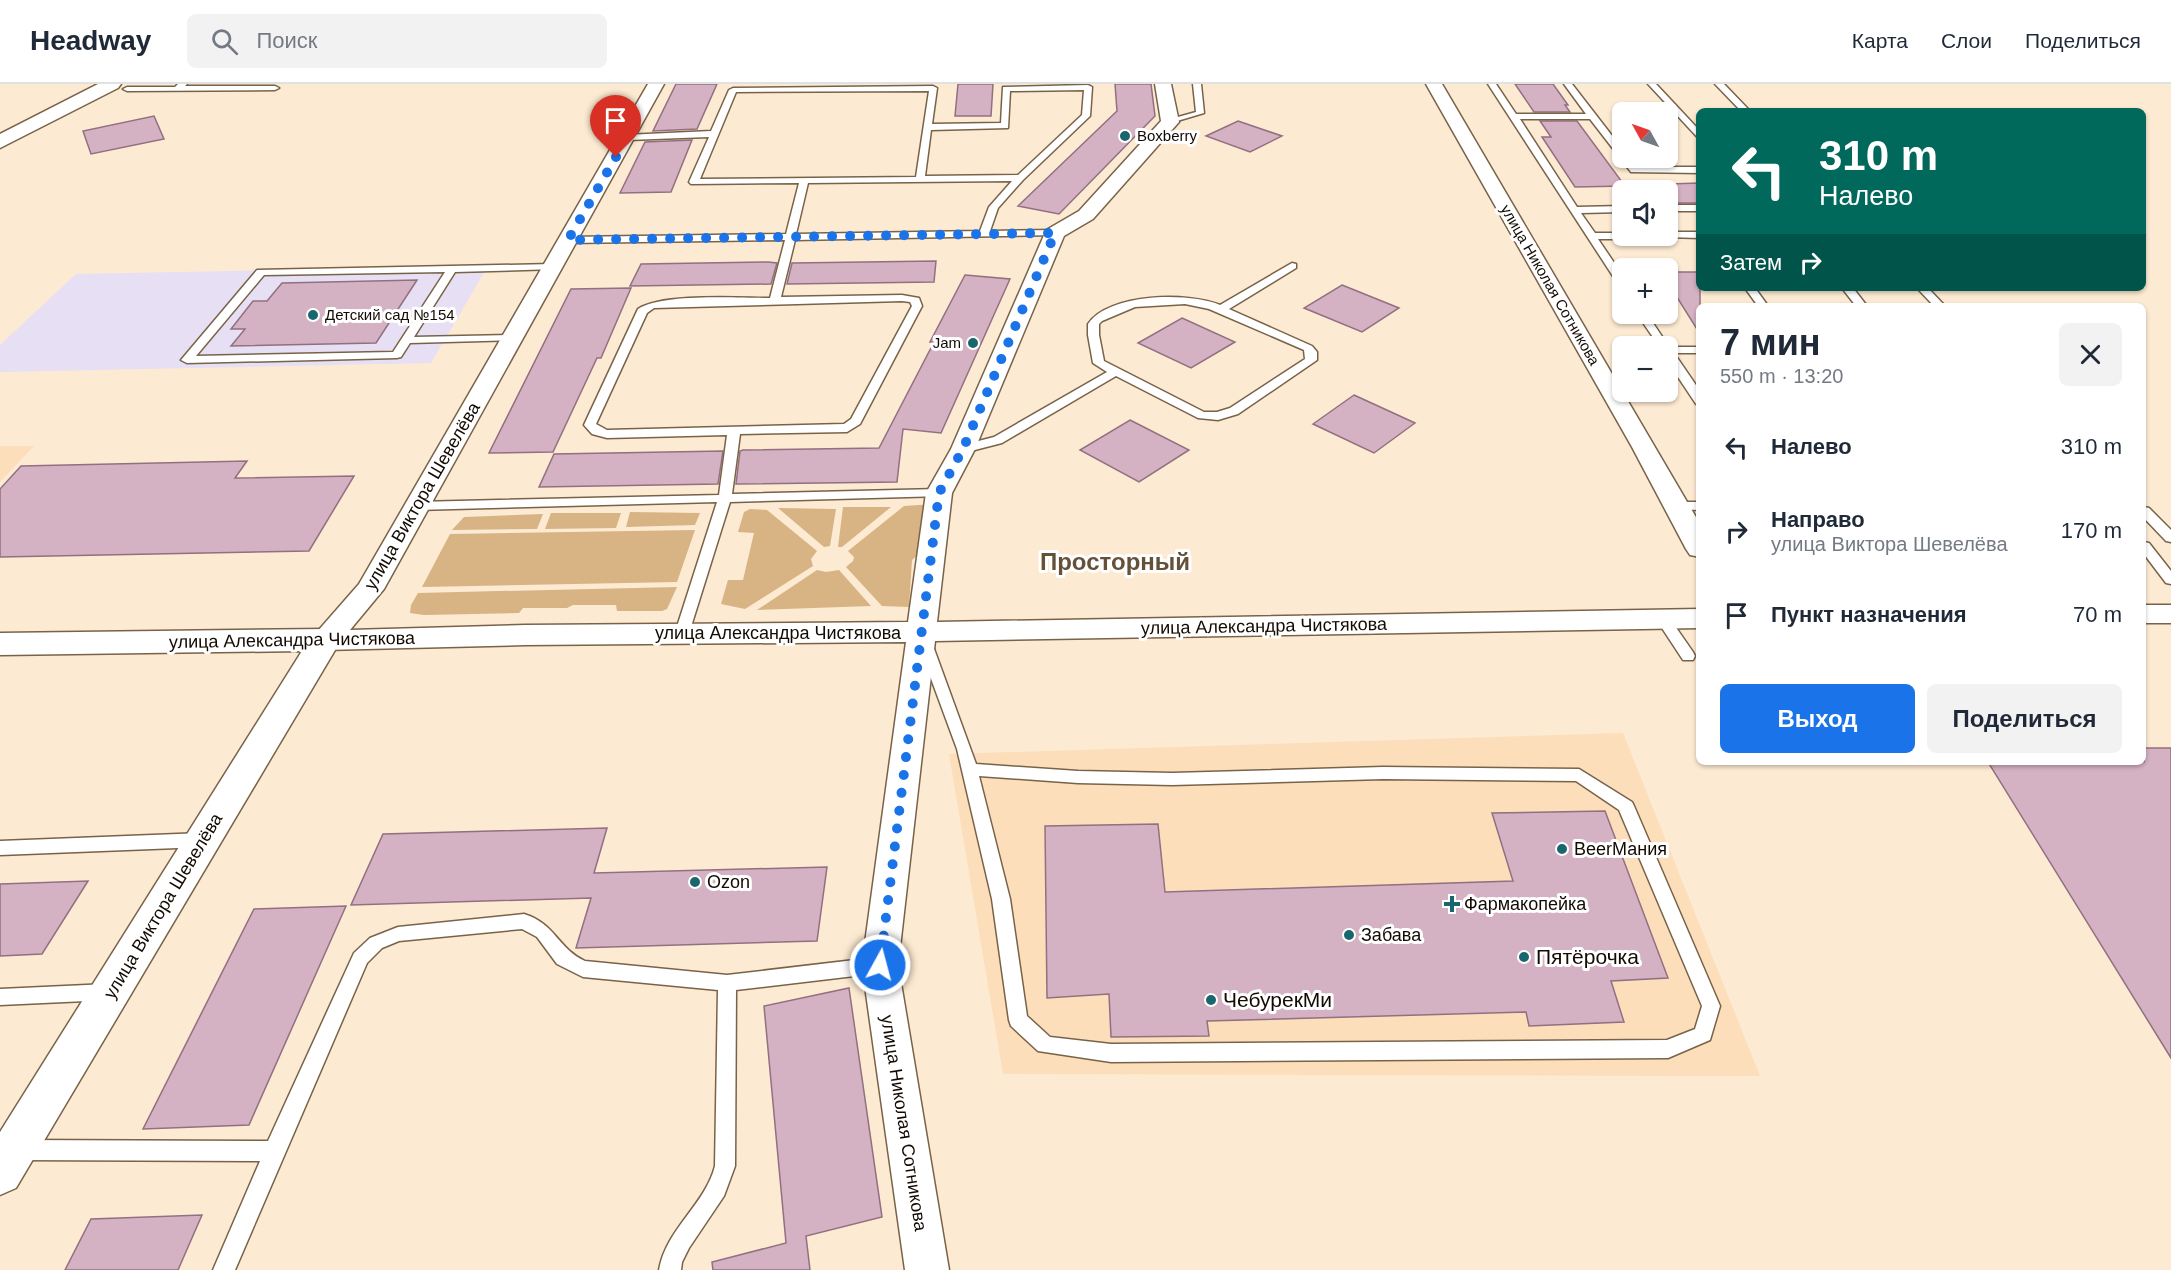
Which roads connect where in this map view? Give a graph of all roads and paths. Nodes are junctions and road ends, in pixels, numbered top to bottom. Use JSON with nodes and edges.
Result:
{"nodes":[{"id":1,"x":656,"y":84,"type":"edge"},
{"id":2,"x":1164,"y":84,"type":"edge"},
{"id":3,"x":1197,"y":84,"type":"edge"},
{"id":4,"x":1434,"y":84,"type":"edge"},
{"id":5,"x":1492,"y":84,"type":"edge"},
{"id":6,"x":1568,"y":84,"type":"edge"},
{"id":7,"x":1652,"y":84,"type":"edge"},
{"id":8,"x":1719,"y":84,"type":"edge"},
{"id":9,"x":180,"y":86,"type":"edge"},
{"id":10,"x":828,"y":86,"type":"edge"},
{"id":11,"x":120,"y":87,"type":"edge"},
{"id":12,"x":274,"y":88,"type":"dead end"},
{"id":13,"x":1743,"y":108,"type":"edge"},
{"id":14,"x":1593,"y":116,"type":"junction"},
{"id":15,"x":1513,"y":117,"type":"junction"},
{"id":16,"x":1170,"y":122,"type":"junction"},
{"id":17,"x":927,"y":127,"type":"junction"},
{"id":18,"x":1696,"y":133,"type":"edge"},
{"id":19,"x":714,"y":134,"type":"junction"},
{"id":20,"x":628,"y":137,"type":"junction"},
{"id":21,"x":1612,"y":141,"type":"edge"},
{"id":22,"x":0,"y":142,"type":"edge"},
{"id":23,"x":1632,"y":168,"type":"edge"},
{"id":24,"x":1696,"y":170,"type":"edge"},
{"id":25,"x":1020,"y":178,"type":"junction"},
{"id":26,"x":920,"y":179,"type":"junction"},
{"id":27,"x":804,"y":181,"type":"junction"},
{"id":28,"x":1678,"y":208,"type":"edge"},
{"id":29,"x":1696,"y":208,"type":"edge"},
{"id":30,"x":1612,"y":209,"type":"edge"},
{"id":31,"x":1574,"y":210,"type":"junction"},
{"id":32,"x":1055,"y":233,"type":"junction"},
{"id":33,"x":983,"y":235,"type":"junction"},
{"id":34,"x":1678,"y":235,"type":"edge"},
{"id":35,"x":1696,"y":235,"type":"edge"},
{"id":36,"x":1591,"y":236,"type":"junction"},
{"id":37,"x":1612,"y":236,"type":"edge"},
{"id":38,"x":790,"y":238,"type":"junction"},
{"id":39,"x":568,"y":240,"type":"junction"},
{"id":40,"x":1292,"y":266,"type":"dead end"},
{"id":41,"x":553,"y":267,"type":"junction"},
{"id":42,"x":1612,"y":268,"type":"edge"},
{"id":43,"x":452,"y":269,"type":"junction"},
{"id":44,"x":1752,"y":291,"type":"edge"},
{"id":45,"x":1850,"y":291,"type":"edge"},
{"id":46,"x":1925,"y":291,"type":"edge"},
{"id":47,"x":775,"y":300,"type":"junction"},
{"id":48,"x":1762,"y":303,"type":"edge"},
{"id":49,"x":1860,"y":303,"type":"edge"},
{"id":50,"x":1937,"y":303,"type":"edge"},
{"id":51,"x":1220,"y":310,"type":"junction"},
{"id":52,"x":513,"y":338,"type":"junction"},
{"id":53,"x":406,"y":340,"type":"junction"},
{"id":54,"x":1696,"y":350,"type":"edge"},
{"id":55,"x":1678,"y":351,"type":"edge"},
{"id":56,"x":1678,"y":367,"type":"edge"},
{"id":57,"x":1115,"y":372,"type":"junction"},
{"id":58,"x":1696,"y":395,"type":"edge"},
{"id":59,"x":734,"y":430,"type":"junction"},
{"id":60,"x":963,"y":449,"type":"junction"},
{"id":61,"x":939,"y":493,"type":"junction"},
{"id":62,"x":725,"y":497,"type":"junction"},
{"id":63,"x":416,"y":506,"type":"junction"},
{"id":64,"x":1676,"y":506,"type":"junction"},
{"id":65,"x":1696,"y":506,"type":"edge"},
{"id":66,"x":2146,"y":513,"type":"edge"},
{"id":67,"x":2171,"y":538,"type":"edge"},
{"id":68,"x":1696,"y":542,"type":"edge"},
{"id":69,"x":2146,"y":549,"type":"edge"},
{"id":70,"x":2171,"y":580,"type":"edge"},
{"id":71,"x":2146,"y":614,"type":"edge"},
{"id":72,"x":2171,"y":614,"type":"edge"},
{"id":73,"x":1696,"y":618,"type":"edge"},
{"id":74,"x":1663,"y":619,"type":"junction"},
{"id":75,"x":921,"y":632,"type":"junction"},
{"id":76,"x":682,"y":633,"type":"junction"},
{"id":77,"x":326,"y":640,"type":"junction"},
{"id":78,"x":0,"y":644,"type":"edge"},
{"id":79,"x":1688,"y":656,"type":"dead end"},
{"id":80,"x":970,"y":769,"type":"junction"},
{"id":81,"x":203,"y":840,"type":"junction"},
{"id":82,"x":0,"y":849,"type":"edge"},
{"id":83,"x":880,"y":965,"type":"junction"},
{"id":84,"x":727,"y":982,"type":"junction"},
{"id":85,"x":111,"y":992,"type":"junction"},
{"id":86,"x":0,"y":997,"type":"edge"},
{"id":87,"x":274,"y":1151,"type":"junction"},
{"id":88,"x":7,"y":1161,"type":"edge"},
{"id":89,"x":224,"y":1270,"type":"edge"},
{"id":90,"x":670,"y":1270,"type":"edge"},
{"id":91,"x":927,"y":1270,"type":"edge"}],
"edges":[{"from":1,"to":20,"type":"street","name":"улица Виктора Шевелёва"},
{"from":2,"to":16,"type":"street"},
{"from":3,"to":16,"type":"lane"},
{"from":4,"to":64,"type":"street","name":"улица Николая Сотникова"},
{"from":5,"to":15,"type":"lane"},
{"from":6,"to":14,"type":"lane"},
{"from":7,"to":18,"type":"lane"},
{"from":8,"to":13,"type":"lane"},
{"from":9,"to":11,"type":"lane"},
{"from":9,"to":12,"type":"lane"},
{"from":10,"to":17,"type":"lane"},
{"from":10,"to":19,"type":"lane"},
{"from":11,"to":22,"type":"street"},
{"from":14,"to":15,"type":"lane"},
{"from":14,"to":21,"type":"lane"},
{"from":15,"to":31,"type":"lane"},
{"from":16,"to":32,"type":"street"},
{"from":17,"to":25,"type":"lane"},
{"from":17,"to":26,"type":"lane"},
{"from":19,"to":20,"type":"lane"},
{"from":19,"to":27,"type":"lane"},
{"from":20,"to":39,"type":"street","name":"улица Виктора Шевелёва"},
{"from":23,"to":24,"type":"lane"},
{"from":25,"to":26,"type":"lane"},
{"from":25,"to":33,"type":"lane"},
{"from":26,"to":27,"type":"lane"},
{"from":27,"to":38,"type":"lane"},
{"from":28,"to":29,"type":"lane"},
{"from":30,"to":31,"type":"lane"},
{"from":31,"to":36,"type":"lane"},
{"from":32,"to":33,"type":"lane"},
{"from":32,"to":60,"type":"street","name":"улица Николая Сотникова"},
{"from":33,"to":38,"type":"lane"},
{"from":34,"to":35,"type":"lane"},
{"from":36,"to":37,"type":"lane"},
{"from":36,"to":42,"type":"lane"},
{"from":38,"to":39,"type":"lane"},
{"from":38,"to":47,"type":"lane"},
{"from":39,"to":41,"type":"street","name":"улица Виктора Шевелёва"},
{"from":40,"to":51,"type":"lane"},
{"from":41,"to":43,"type":"lane"},
{"from":41,"to":52,"type":"street","name":"улица Виктора Шевелёва"},
{"from":43,"to":53,"type":"lane"},
{"from":43,"to":53,"type":"lane"},
{"from":44,"to":48,"type":"lane"},
{"from":45,"to":49,"type":"lane"},
{"from":46,"to":50,"type":"lane"},
{"from":47,"to":59,"type":"lane"},
{"from":47,"to":59,"type":"lane"},
{"from":51,"to":57,"type":"lane"},
{"from":51,"to":57,"type":"lane"},
{"from":52,"to":53,"type":"lane"},
{"from":52,"to":63,"type":"street","name":"улица Виктора Шевелёва"},
{"from":54,"to":55,"type":"lane"},
{"from":56,"to":58,"type":"lane"},
{"from":57,"to":60,"type":"lane"},
{"from":59,"to":62,"type":"lane"},
{"from":60,"to":61,"type":"street","name":"улица Николая Сотникова"},
{"from":61,"to":62,"type":"lane"},
{"from":61,"to":75,"type":"street","name":"улица Николая Сотникова"},
{"from":62,"to":63,"type":"lane"},
{"from":62,"to":76,"type":"lane"},
{"from":63,"to":77,"type":"street","name":"улица Виктора Шевелёва"},
{"from":64,"to":65,"type":"lane"},
{"from":64,"to":68,"type":"street","name":"улица Николая Сотникова"},
{"from":66,"to":67,"type":"lane"},
{"from":69,"to":70,"type":"lane"},
{"from":71,"to":72,"type":"street"},
{"from":73,"to":74,"type":"street","name":"улица Александра Чистякова"},
{"from":74,"to":75,"type":"street","name":"улица Александра Чистякова"},
{"from":74,"to":79,"type":"lane"},
{"from":75,"to":76,"type":"street","name":"улица Александра Чистякова"},
{"from":75,"to":80,"type":"lane"},
{"from":75,"to":83,"type":"street","name":"улица Николая Сотникова"},
{"from":76,"to":77,"type":"street","name":"улица Александра Чистякова"},
{"from":77,"to":78,"type":"street","name":"улица Александра Чистякова"},
{"from":77,"to":81,"type":"street","name":"улица Виктора Шевелёва"},
{"from":80,"to":80,"type":"lane"},
{"from":81,"to":82,"type":"lane"},
{"from":81,"to":85,"type":"street","name":"улица Виктора Шевелёва"},
{"from":83,"to":84,"type":"lane"},
{"from":83,"to":91,"type":"street","name":"улица Николая Сотникова"},
{"from":84,"to":87,"type":"lane"},
{"from":84,"to":90,"type":"lane"},
{"from":85,"to":86,"type":"lane"},
{"from":85,"to":88,"type":"street","name":"улица Виктора Шевелёва"},
{"from":87,"to":88,"type":"lane"},
{"from":87,"to":89,"type":"lane"}]}
